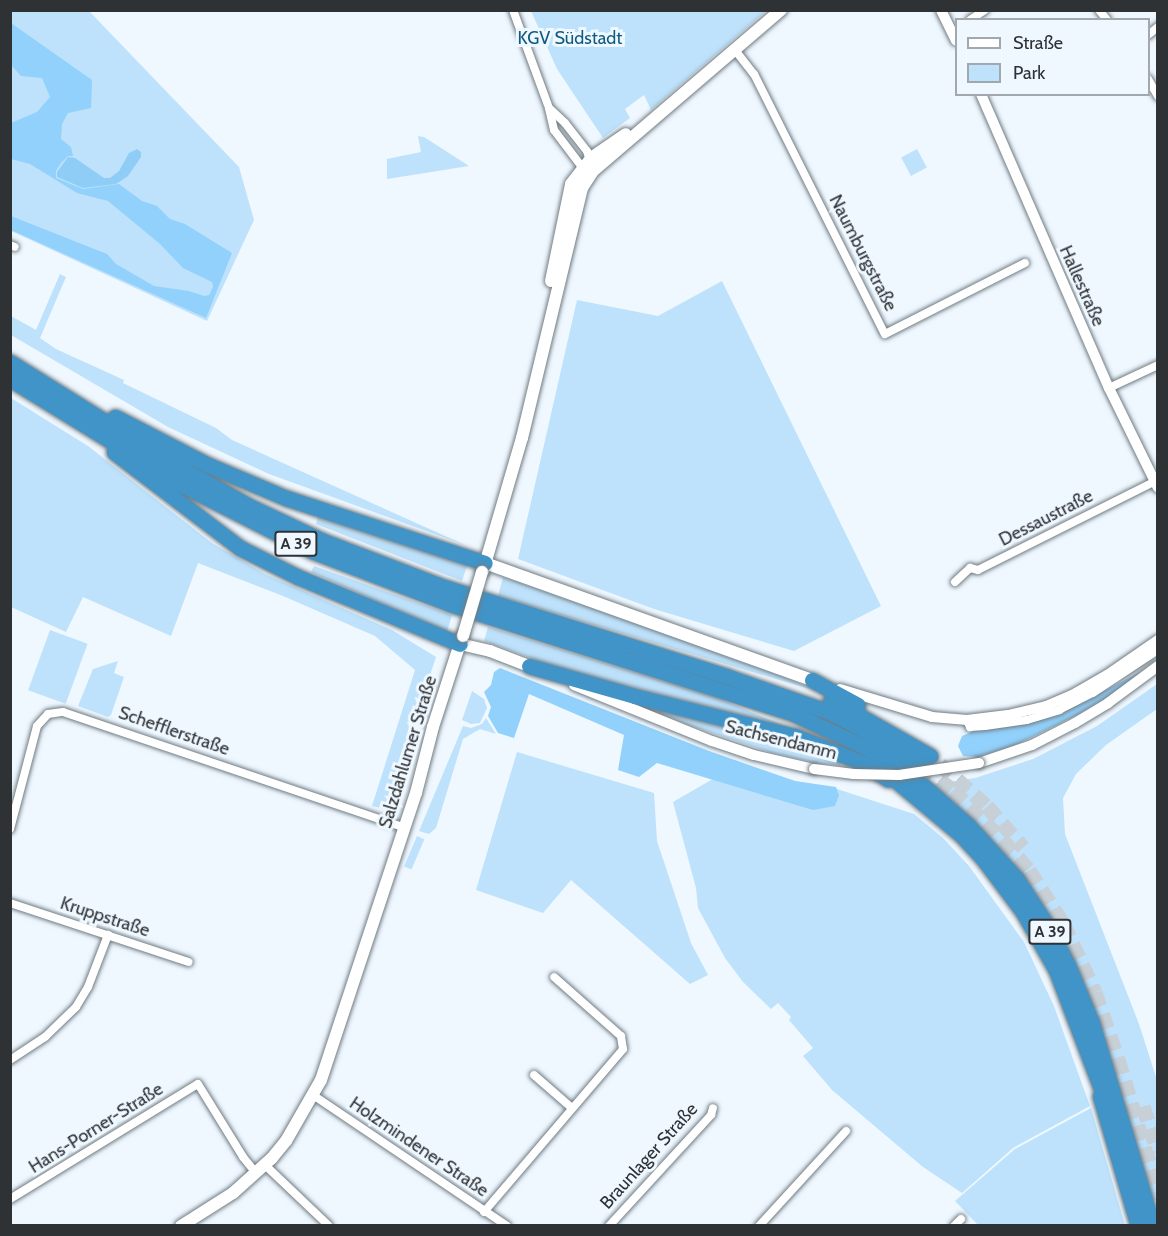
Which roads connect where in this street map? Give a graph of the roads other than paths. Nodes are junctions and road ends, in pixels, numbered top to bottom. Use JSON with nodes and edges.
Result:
{"nodes":[{"id":1,"x":513,"y":10,"type":"edge"},
{"id":2,"x":782,"y":10,"type":"edge"},
{"id":3,"x":940,"y":10,"type":"edge"},
{"id":4,"x":954,"y":29,"type":"edge"},
{"id":5,"x":735,"y":50,"type":"junction"},
{"id":6,"x":1150,"y":81,"type":"edge"},
{"id":7,"x":982,"y":96,"type":"edge"},
{"id":8,"x":1158,"y":96,"type":"edge"},
{"id":9,"x":548,"y":105,"type":"dead end"},
{"id":10,"x":589,"y":166,"type":"junction"},
{"id":11,"x":1025,"y":263,"type":"dead end"},
{"id":12,"x":10,"y":362,"type":"edge"},
{"id":13,"x":1158,"y":365,"type":"edge"},
{"id":14,"x":10,"y":379,"type":"edge"},
{"id":15,"x":1110,"y":388,"type":"junction"},
{"id":16,"x":58,"y":392,"type":"junction"},
{"id":17,"x":75,"y":419,"type":"junction"},
{"id":18,"x":1156,"y":485,"type":"edge"},
{"id":19,"x":483,"y":567,"type":"junction"},
{"id":20,"x":955,"y":582,"type":"dead end"},
{"id":21,"x":461,"y":640,"type":"junction"},
{"id":22,"x":1158,"y":640,"type":"edge"},
{"id":23,"x":1158,"y":651,"type":"edge"},
{"id":24,"x":529,"y":666,"type":"junction"},
{"id":25,"x":1158,"y":666,"type":"edge"},
{"id":26,"x":812,"y":680,"type":"junction"},
{"id":27,"x":731,"y":692,"type":"junction"},
{"id":28,"x":966,"y":720,"type":"junction"},
{"id":29,"x":911,"y":793,"type":"junction"},
{"id":30,"x":405,"y":828,"type":"junction"},
{"id":31,"x":10,"y":829,"type":"edge"},
{"id":32,"x":10,"y":903,"type":"edge"},
{"id":33,"x":108,"y":935,"type":"junction"},
{"id":34,"x":188,"y":962,"type":"dead end"},
{"id":35,"x":554,"y":977,"type":"dead end"},
{"id":36,"x":1087,"y":1050,"type":"junction"},
{"id":37,"x":10,"y":1060,"type":"edge"},
{"id":38,"x":534,"y":1075,"type":"dead end"},
{"id":39,"x":313,"y":1095,"type":"junction"},
{"id":40,"x":572,"y":1108,"type":"junction"},
{"id":41,"x":713,"y":1108,"type":"dead end"},
{"id":42,"x":846,"y":1131,"type":"dead end"},
{"id":43,"x":261,"y":1169,"type":"junction"},
{"id":44,"x":1138,"y":1176,"type":"junction"},
{"id":45,"x":10,"y":1199,"type":"edge"},
{"id":46,"x":484,"y":1212,"type":"junction"},
{"id":47,"x":184,"y":1225,"type":"edge"},
{"id":48,"x":329,"y":1226,"type":"edge"},
{"id":49,"x":507,"y":1226,"type":"edge"},
{"id":50,"x":609,"y":1226,"type":"edge"},
{"id":51,"x":759,"y":1226,"type":"edge"},
{"id":52,"x":1138,"y":1226,"type":"edge"},
{"id":53,"x":1154,"y":1226,"type":"edge"}],
"edges":[{"from":1,"to":9,"type":"street"},
{"from":2,"to":5,"type":"main road","name":"Salzdahlumer Straße"},
{"from":3,"to":4,"type":"street"},
{"from":5,"to":10,"type":"main road","name":"Salzdahlumer Straße"},
{"from":5,"to":11,"type":"street","name":"Naumburgstraße"},
{"from":6,"to":8,"type":"street"},
{"from":7,"to":15,"type":"street","name":"Hallestraße"},
{"from":10,"to":10,"type":"street"},
{"from":10,"to":19,"type":"main road","name":"Salzdahlumer Straße"},
{"from":12,"to":16,"type":"highway","number":"A 39"},
{"from":13,"to":15,"type":"street"},
{"from":14,"to":17,"type":"highway","number":"A 39"},
{"from":15,"to":18,"type":"street","name":"Hallestraße"},
{"from":16,"to":19,"type":"highway"},
{"from":16,"to":26,"type":"highway","number":"A 39"},
{"from":17,"to":21,"type":"highway"},
{"from":17,"to":27,"type":"highway","number":"A 39"},
{"from":18,"to":20,"type":"street","name":"Dessaustraße"},
{"from":19,"to":21,"type":"main road","name":"Salzdahlumer Straße","bridge":true},
{"from":19,"to":26,"type":"main road"},
{"from":21,"to":24,"type":"main road","name":"Sachsendamm"},
{"from":21,"to":30,"type":"main road","name":"Salzdahlumer Straße"},
{"from":22,"to":28,"type":"street"},
{"from":23,"to":28,"type":"street"},
{"from":24,"to":25,"type":"street","name":"Sachsendamm","bridge":true},
{"from":24,"to":29,"type":"highway"},
{"from":26,"to":28,"type":"street"},
{"from":27,"to":29,"type":"highway"},
{"from":27,"to":44,"type":"highway","number":"A 39"},
{"from":29,"to":36,"type":"highway"},
{"from":30,"to":31,"type":"street","name":"Schefflerstraße"},
{"from":30,"to":39,"type":"main road","name":"Salzdahlumer Straße"},
{"from":32,"to":33,"type":"street","name":"Kruppstraße"},
{"from":33,"to":34,"type":"street","name":"Kruppstraße"},
{"from":33,"to":37,"type":"street"},
{"from":35,"to":40,"type":"street"},
{"from":36,"to":44,"type":"highway"},
{"from":36,"to":52,"type":"highway"},
{"from":38,"to":40,"type":"street"},
{"from":39,"to":43,"type":"main road","name":"Salzdahlumer Straße"},
{"from":39,"to":46,"type":"street","name":"Holzmindener Straße"},
{"from":40,"to":46,"type":"street"},
{"from":41,"to":50,"type":"street","name":"Braunlager Straße"},
{"from":42,"to":51,"type":"street"},
{"from":43,"to":45,"type":"street","name":"Hans-Porner-Straße"},
{"from":43,"to":47,"type":"main road","name":"Salzdahlumer Straße"},
{"from":43,"to":48,"type":"street"},
{"from":44,"to":53,"type":"highway","number":"A 39"},
{"from":46,"to":49,"type":"street","name":"Holzmindener Straße"}]}
